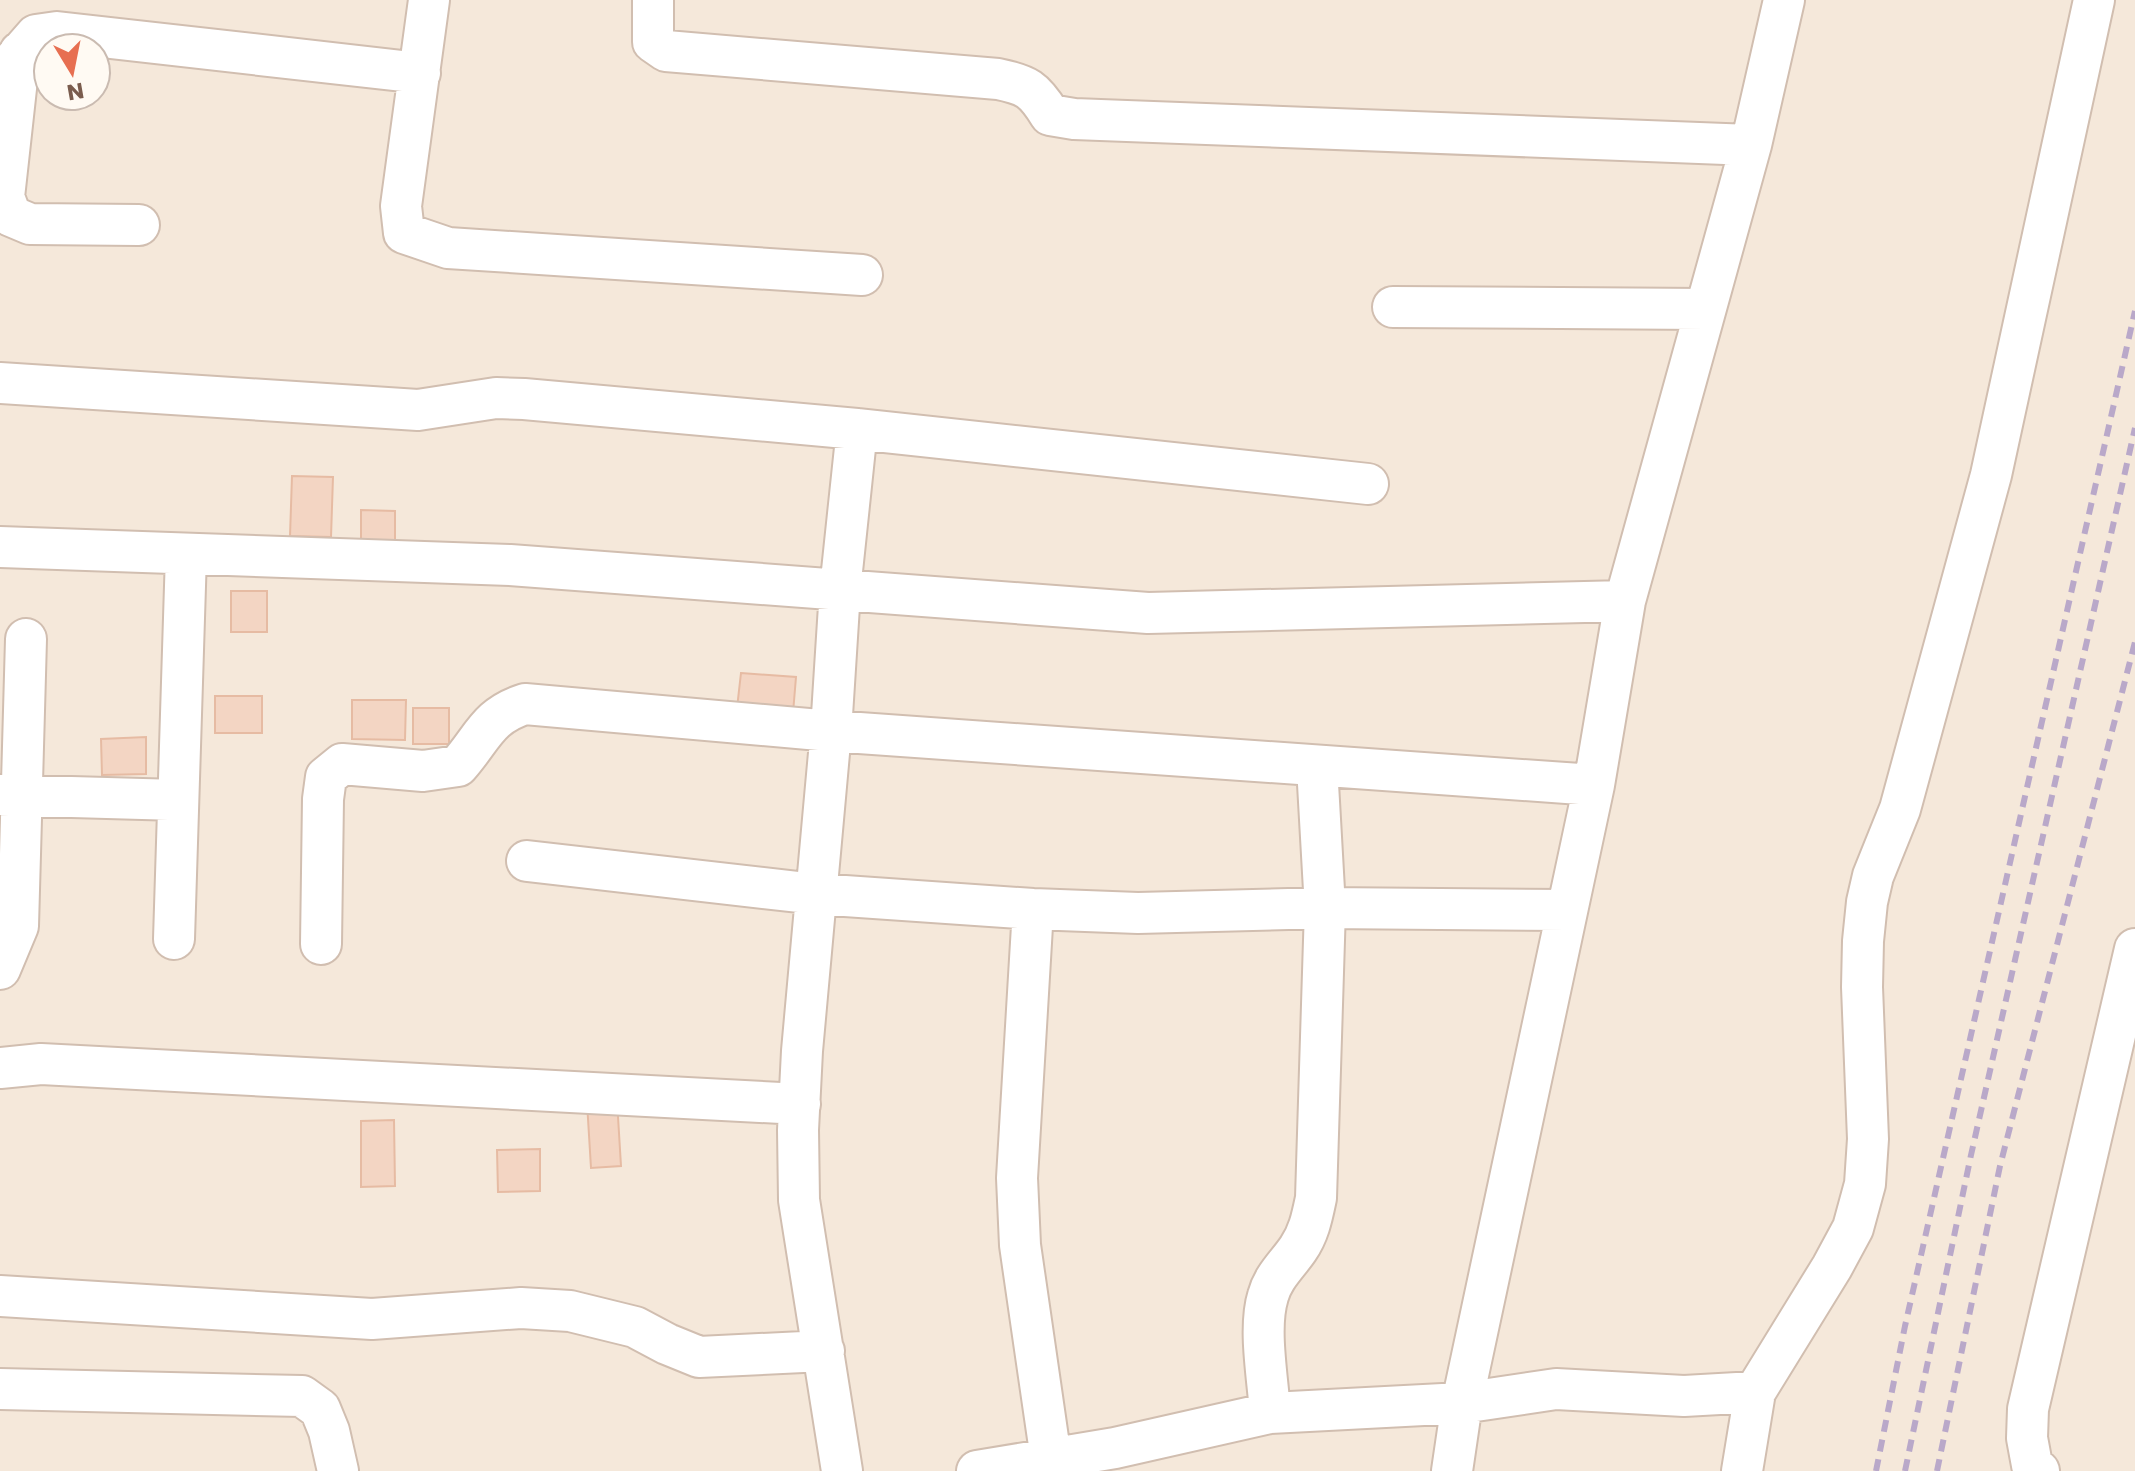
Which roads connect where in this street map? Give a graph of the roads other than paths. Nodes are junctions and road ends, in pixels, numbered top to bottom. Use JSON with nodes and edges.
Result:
{"nodes":[{"id":1,"x":429,"y":0,"type":"edge"},
{"id":2,"x":653,"y":0,"type":"edge"},
{"id":3,"x":1784,"y":0,"type":"edge"},
{"id":4,"x":2094,"y":0,"type":"edge"},
{"id":5,"x":66,"y":16,"type":"edge"},
{"id":6,"x":10,"y":64,"type":"edge"},
{"id":7,"x":420,"y":73,"type":"junction"},
{"id":8,"x":1751,"y":145,"type":"junction"},
{"id":9,"x":139,"y":225,"type":"dead end"},
{"id":10,"x":862,"y":275,"type":"dead end"},
{"id":11,"x":1393,"y":307,"type":"dead end"},
{"id":12,"x":1705,"y":309,"type":"junction"},
{"id":13,"x":0,"y":383,"type":"edge"},
{"id":14,"x":857,"y":429,"type":"junction"},
{"id":15,"x":1368,"y":484,"type":"dead end"},
{"id":16,"x":0,"y":547,"type":"edge"},
{"id":17,"x":186,"y":554,"type":"junction"},
{"id":18,"x":840,"y":590,"type":"junction"},
{"id":19,"x":1625,"y":601,"type":"junction"},
{"id":20,"x":26,"y":639,"type":"dead end"},
{"id":21,"x":831,"y":731,"type":"junction"},
{"id":22,"x":1317,"y":766,"type":"junction"},
{"id":23,"x":1594,"y":785,"type":"junction"},
{"id":24,"x":11,"y":796,"type":"edge"},
{"id":25,"x":178,"y":800,"type":"junction"},
{"id":26,"x":527,"y":861,"type":"dead end"},
{"id":27,"x":816,"y":894,"type":"junction"},
{"id":28,"x":1325,"y":908,"type":"junction"},
{"id":29,"x":1033,"y":909,"type":"junction"},
{"id":30,"x":1567,"y":910,"type":"junction"},
{"id":31,"x":174,"y":939,"type":"dead end"},
{"id":32,"x":321,"y":944,"type":"dead end"},
{"id":33,"x":2135,"y":949,"type":"edge"},
{"id":34,"x":0,"y":969,"type":"edge"},
{"id":35,"x":0,"y":1068,"type":"edge"},
{"id":36,"x":800,"y":1104,"type":"junction"},
{"id":37,"x":0,"y":1296,"type":"edge"},
{"id":38,"x":824,"y":1351,"type":"junction"},
{"id":39,"x":0,"y":1389,"type":"edge"},
{"id":40,"x":1755,"y":1392,"type":"junction"},
{"id":41,"x":1462,"y":1403,"type":"junction"},
{"id":42,"x":1270,"y":1413,"type":"junction"},
{"id":43,"x":1051,"y":1459,"type":"junction"},
{"id":44,"x":338,"y":1471,"type":"edge"},
{"id":45,"x":842,"y":1471,"type":"edge"},
{"id":46,"x":977,"y":1471,"type":"edge"},
{"id":47,"x":1452,"y":1471,"type":"edge"},
{"id":48,"x":1742,"y":1471,"type":"edge"},
{"id":49,"x":2039,"y":1471,"type":"edge"}],
"edges":[{"from":1,"to":7,"type":"street"},
{"from":2,"to":8,"type":"street"},
{"from":3,"to":8,"type":"street"},
{"from":4,"to":40,"type":"street"},
{"from":5,"to":6,"type":"street"},
{"from":5,"to":7,"type":"street"},
{"from":6,"to":9,"type":"street"},
{"from":7,"to":10,"type":"street"},
{"from":8,"to":12,"type":"street"},
{"from":11,"to":12,"type":"street"},
{"from":12,"to":19,"type":"street"},
{"from":13,"to":14,"type":"street"},
{"from":14,"to":15,"type":"street"},
{"from":14,"to":18,"type":"street"},
{"from":16,"to":17,"type":"street"},
{"from":17,"to":18,"type":"street"},
{"from":17,"to":25,"type":"street"},
{"from":18,"to":19,"type":"street"},
{"from":18,"to":21,"type":"street"},
{"from":19,"to":23,"type":"street"},
{"from":20,"to":24,"type":"street"},
{"from":21,"to":22,"type":"street"},
{"from":21,"to":27,"type":"street"},
{"from":21,"to":32,"type":"street"},
{"from":22,"to":23,"type":"street"},
{"from":22,"to":28,"type":"street"},
{"from":23,"to":30,"type":"street"},
{"from":24,"to":25,"type":"street"},
{"from":24,"to":34,"type":"street"},
{"from":25,"to":31,"type":"street"},
{"from":26,"to":27,"type":"street"},
{"from":27,"to":29,"type":"street"},
{"from":27,"to":36,"type":"street"},
{"from":28,"to":29,"type":"street"},
{"from":28,"to":30,"type":"street"},
{"from":28,"to":42,"type":"street"},
{"from":29,"to":43,"type":"street"},
{"from":30,"to":41,"type":"street"},
{"from":33,"to":49,"type":"street"},
{"from":35,"to":36,"type":"street"},
{"from":36,"to":38,"type":"street"},
{"from":37,"to":38,"type":"street"},
{"from":38,"to":45,"type":"street"},
{"from":39,"to":44,"type":"street"},
{"from":40,"to":41,"type":"street"},
{"from":40,"to":48,"type":"street"},
{"from":41,"to":42,"type":"street"},
{"from":41,"to":47,"type":"street"},
{"from":42,"to":43,"type":"street"},
{"from":43,"to":46,"type":"street"}]}
